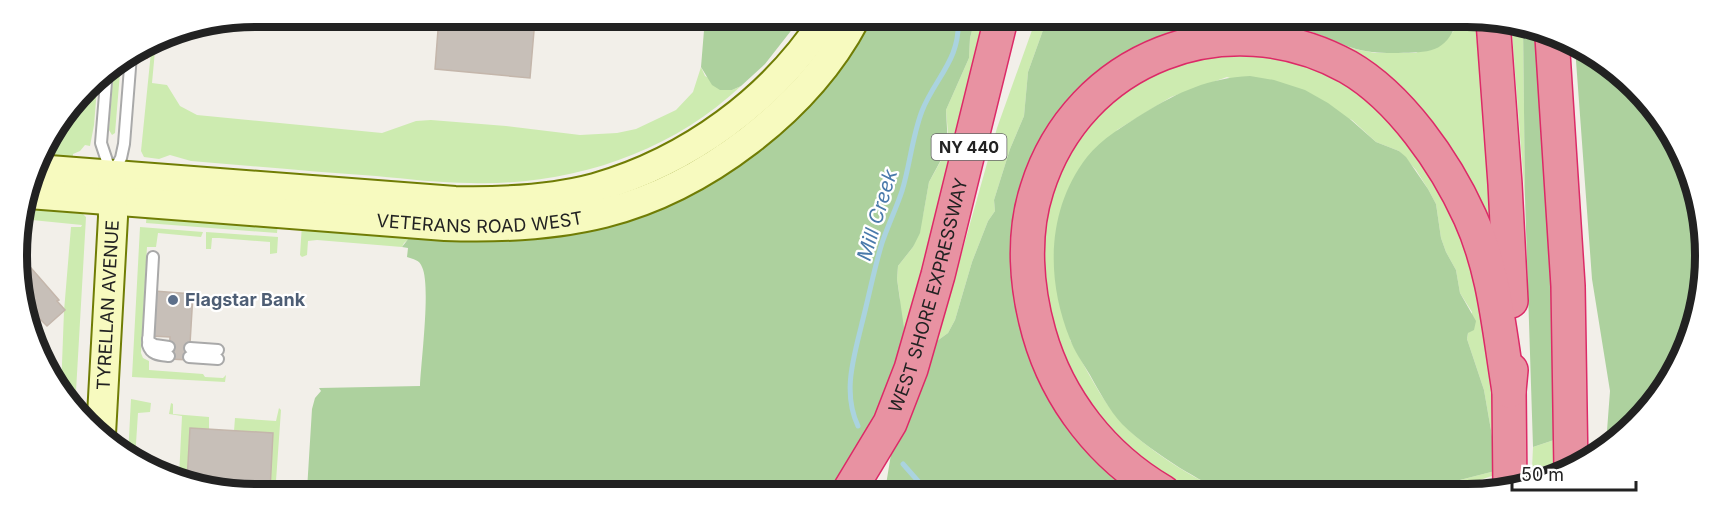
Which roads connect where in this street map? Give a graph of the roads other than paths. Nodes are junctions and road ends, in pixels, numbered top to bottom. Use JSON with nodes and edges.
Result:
{"nodes":[{"id":1,"x":819,"y":27,"type":"edge"},
{"id":2,"x":850,"y":27,"type":"edge"},
{"id":3,"x":999,"y":27,"type":"edge"},
{"id":4,"x":1494,"y":29,"type":"edge"},
{"id":5,"x":1552,"y":43,"type":"edge"},
{"id":6,"x":130,"y":65,"type":"edge"},
{"id":7,"x":106,"y":83,"type":"edge"},
{"id":8,"x":43,"y":171,"type":"edge"},
{"id":9,"x":113,"y":187,"type":"junction"},
{"id":10,"x":36,"y":193,"type":"edge"},
{"id":11,"x":380,"y":196,"type":"junction"},
{"id":12,"x":430,"y":212,"type":"junction"},
{"id":13,"x":291,"y":213,"type":"junction"},
{"id":14,"x":153,"y":257,"type":"dead end"},
{"id":15,"x":169,"y":352,"type":"dead end"},
{"id":16,"x":189,"y":353,"type":"dead end"},
{"id":17,"x":218,"y":354,"type":"dead end"},
{"id":18,"x":1509,"y":391,"type":"junction"},
{"id":19,"x":101,"y":424,"type":"edge"},
{"id":20,"x":1571,"y":458,"type":"edge"},
{"id":21,"x":1510,"y":480,"type":"edge"},
{"id":22,"x":853,"y":484,"type":"edge"},
{"id":23,"x":1152,"y":484,"type":"edge"}],
"edges":[{"from":1,"to":12,"type":"street","name":"VETERANS ROAD WEST"},
{"from":2,"to":12,"type":"street","name":"VETERANS ROAD WEST"},
{"from":3,"to":22,"type":"highway","name":"WEST SHORE EXPRESSWAY","number":"NY 440"},
{"from":4,"to":18,"type":"highway"},
{"from":5,"to":20,"type":"highway"},
{"from":6,"to":9,"type":"lane","name":"TYRELLAN AVENUE"},
{"from":7,"to":9,"type":"lane","name":"TYRELLAN AVENUE"},
{"from":8,"to":9,"type":"street","name":"VETERANS ROAD WEST"},
{"from":9,"to":10,"type":"street","name":"VETERANS ROAD WEST"},
{"from":9,"to":11,"type":"street","name":"VETERANS ROAD WEST"},
{"from":9,"to":13,"type":"street","name":"VETERANS ROAD WEST"},
{"from":9,"to":19,"type":"street","name":"TYRELLAN AVENUE"},
{"from":11,"to":12,"type":"street","name":"VETERANS ROAD WEST"},
{"from":11,"to":13,"type":"street"},
{"from":12,"to":13,"type":"street","name":"VETERANS ROAD WEST"},
{"from":14,"to":15,"type":"lane"},
{"from":16,"to":17,"type":"lane"},
{"from":18,"to":21,"type":"highway"},
{"from":18,"to":23,"type":"highway"}]}
